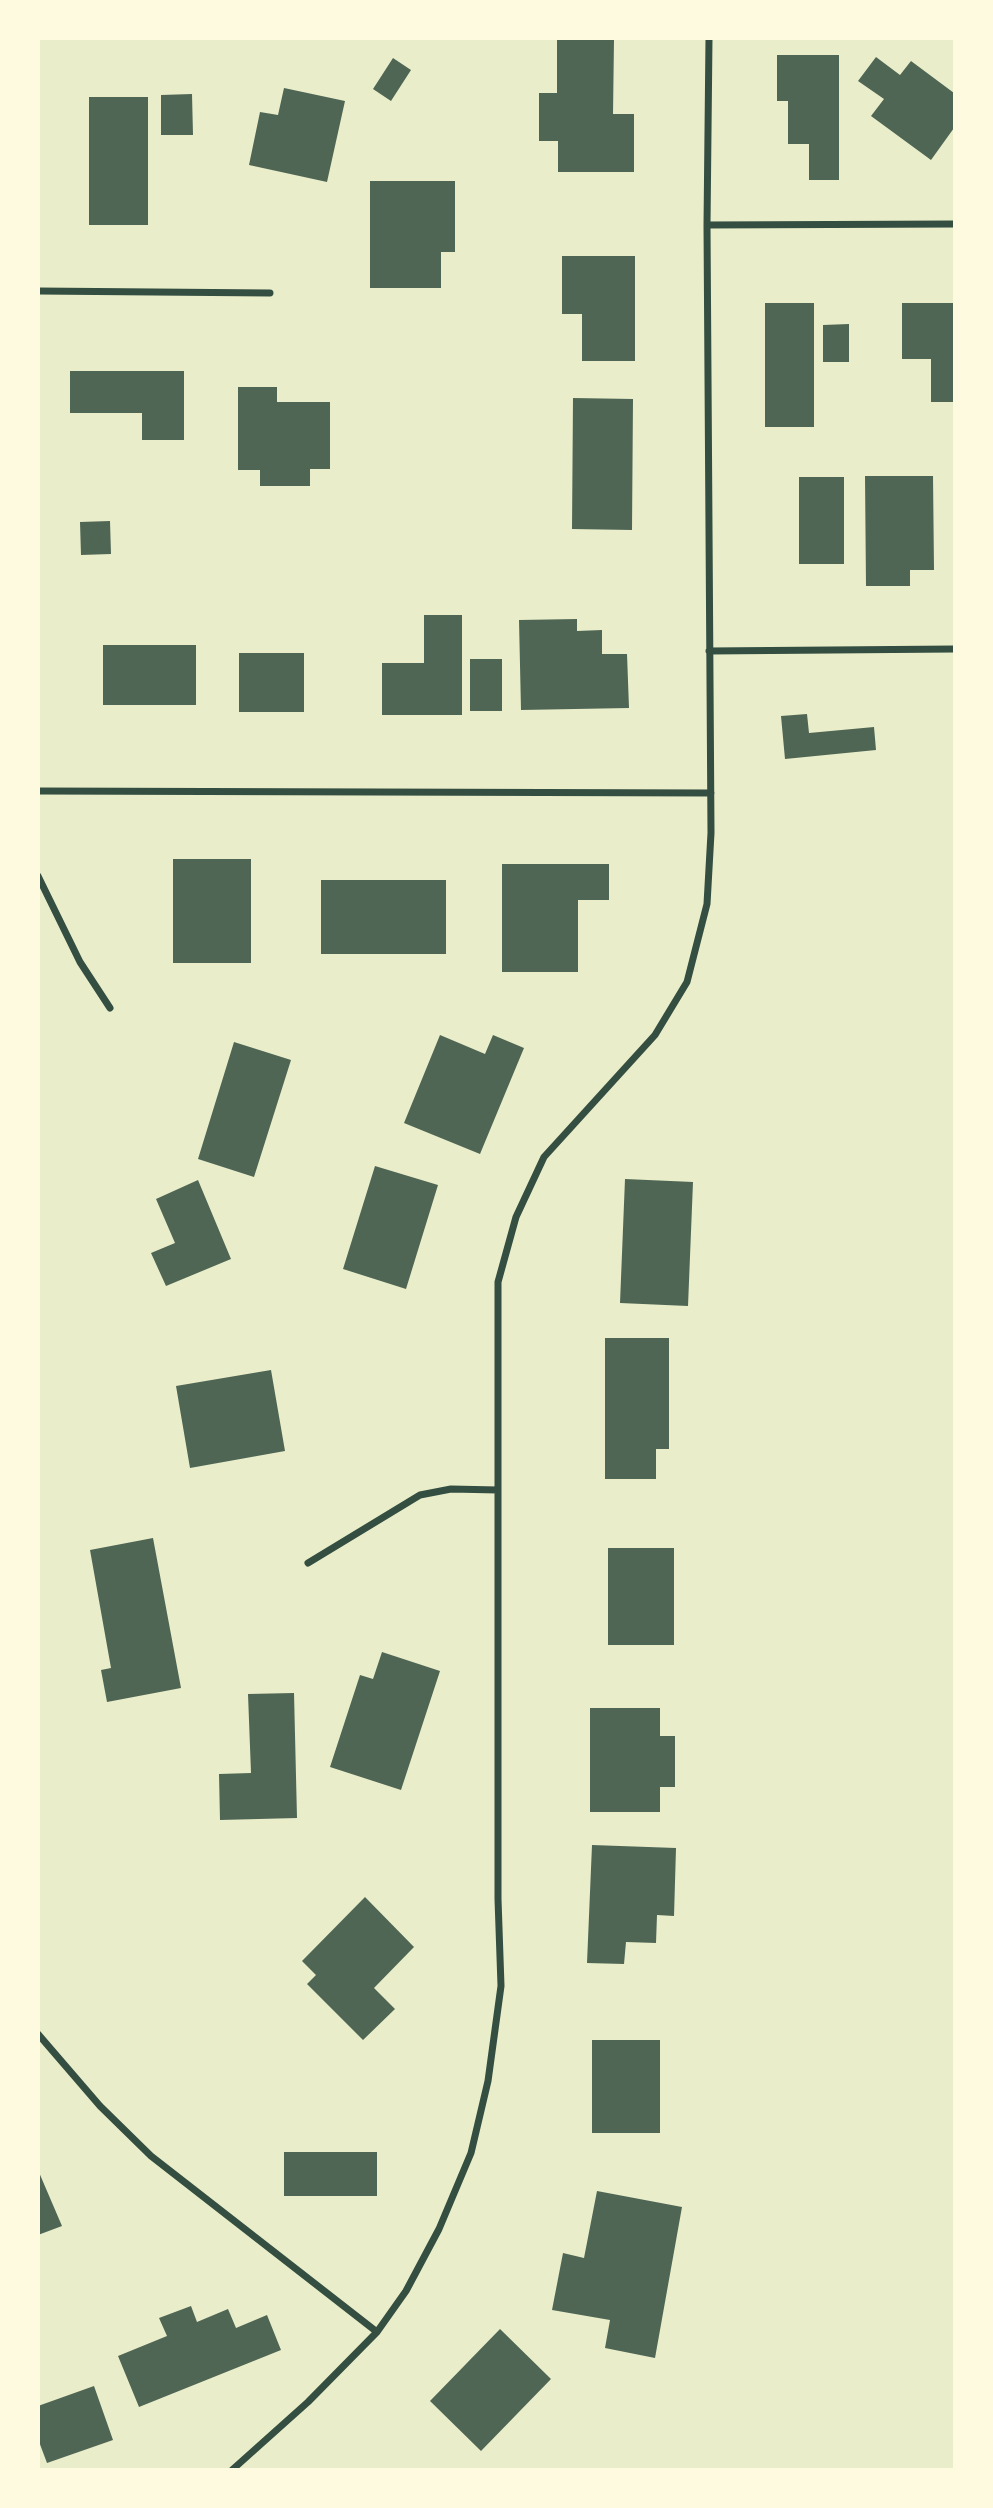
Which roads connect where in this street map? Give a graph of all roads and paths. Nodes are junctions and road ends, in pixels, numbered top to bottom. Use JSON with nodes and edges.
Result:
{"nodes":[{"id":1,"x":709,"y":38,"type":"edge"},
{"id":2,"x":954,"y":224,"type":"edge"},
{"id":3,"x":707,"y":225,"type":"junction"},
{"id":4,"x":38,"y":290,"type":"edge"},
{"id":5,"x":270,"y":293,"type":"dead end"},
{"id":6,"x":954,"y":649,"type":"edge"},
{"id":7,"x":709,"y":650,"type":"junction"},
{"id":8,"x":38,"y":791,"type":"edge"},
{"id":9,"x":711,"y":793,"type":"junction"},
{"id":10,"x":38,"y":876,"type":"edge"},
{"id":11,"x":110,"y":1008,"type":"dead end"},
{"id":12,"x":498,"y":1490,"type":"junction"},
{"id":13,"x":309,"y":1563,"type":"dead end"},
{"id":14,"x":38,"y":2034,"type":"edge"},
{"id":15,"x":377,"y":2332,"type":"junction"},
{"id":16,"x":232,"y":2469,"type":"edge"}],
"edges":[{"from":1,"to":3,"type":"street"},
{"from":2,"to":3,"type":"street"},
{"from":3,"to":7,"type":"street"},
{"from":4,"to":5,"type":"street"},
{"from":6,"to":7,"type":"street"},
{"from":7,"to":9,"type":"street"},
{"from":8,"to":9,"type":"street"},
{"from":9,"to":12,"type":"street"},
{"from":10,"to":11,"type":"street"},
{"from":12,"to":13,"type":"street"},
{"from":12,"to":15,"type":"street"},
{"from":14,"to":15,"type":"street"},
{"from":15,"to":16,"type":"street"}]}
